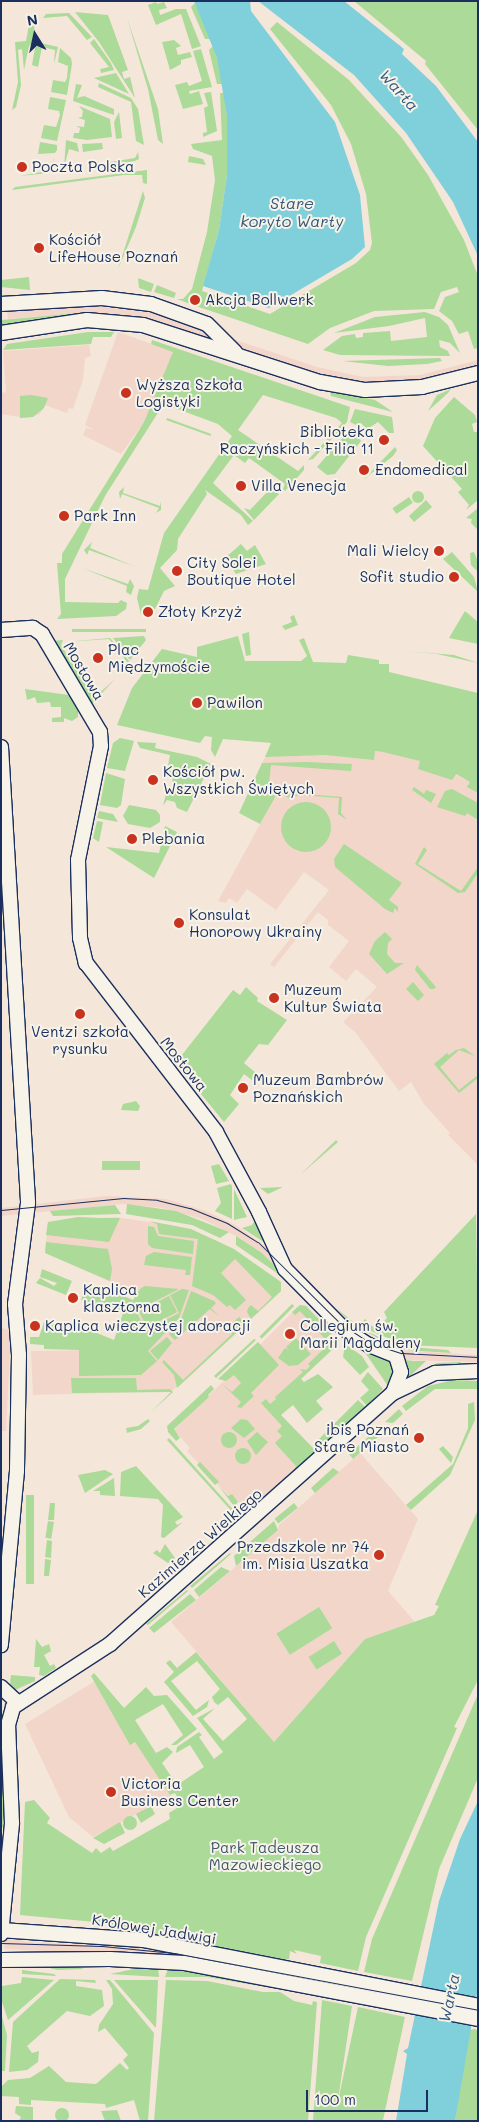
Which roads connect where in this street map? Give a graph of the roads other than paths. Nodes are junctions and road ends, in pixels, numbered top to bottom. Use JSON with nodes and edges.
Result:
{"nodes":[{"id":1,"x":1,"y":304,"type":"edge"},
{"id":2,"x":1,"y":333,"type":"edge"},
{"id":3,"x":236,"y":354,"type":"junction"},
{"id":4,"x":471,"y":375,"type":"edge"},
{"id":5,"x":1,"y":630,"type":"edge"},
{"id":6,"x":1,"y":747,"type":"edge"},
{"id":7,"x":478,"y":1370,"type":"edge"},
{"id":8,"x":393,"y":1393,"type":"junction"},
{"id":9,"x":1,"y":1646,"type":"edge"},
{"id":10,"x":1,"y":1687,"type":"edge"},
{"id":11,"x":17,"y":1702,"type":"junction"},
{"id":12,"x":2,"y":1931,"type":"edge"},
{"id":13,"x":1,"y":1960,"type":"edge"},
{"id":14,"x":298,"y":1977,"type":"junction"},
{"id":15,"x":478,"y":2006,"type":"edge"},
{"id":16,"x":478,"y":2019,"type":"edge"}],
"edges":[{"from":1,"to":3,"type":"street"},
{"from":2,"to":3,"type":"street"},
{"from":3,"to":4,"type":"street"},
{"from":5,"to":8,"type":"street","name":"Mostowa"},
{"from":6,"to":9,"type":"street"},
{"from":7,"to":8,"type":"street"},
{"from":8,"to":11,"type":"street","name":"Kazimierza Wielkiego"},
{"from":10,"to":11,"type":"street"},
{"from":11,"to":12,"type":"street"},
{"from":12,"to":14,"type":"street","name":"Królowej Jadwigi"},
{"from":13,"to":14,"type":"street","name":"Królowej Jadwigi"},
{"from":14,"to":15,"type":"street"},
{"from":14,"to":16,"type":"street"}]}
